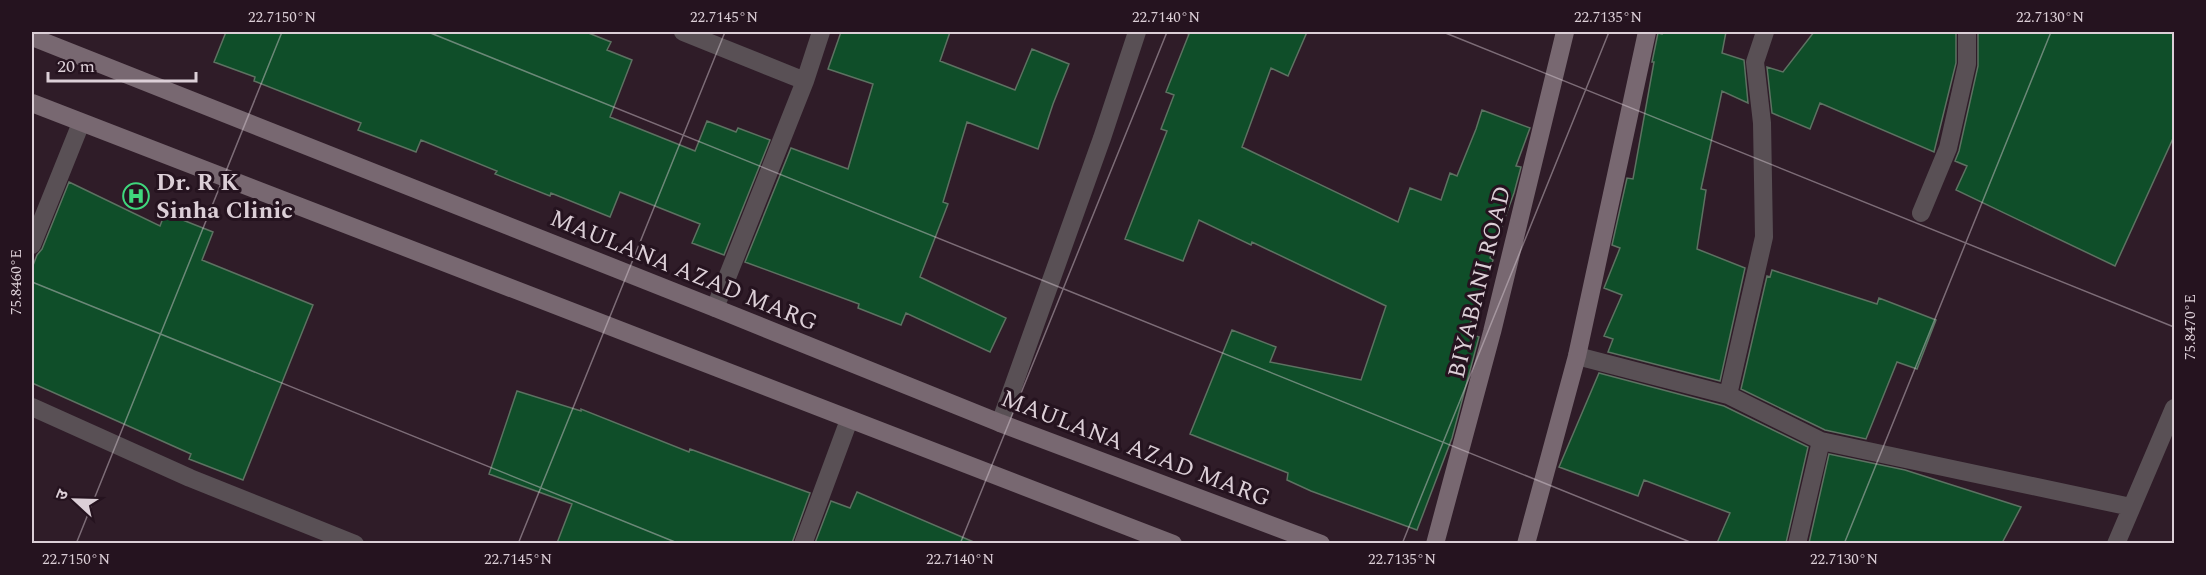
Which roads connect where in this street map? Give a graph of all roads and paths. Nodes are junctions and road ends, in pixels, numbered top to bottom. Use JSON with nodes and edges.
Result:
{"nodes":[{"id":1,"x":683,"y":32,"type":"edge"},
{"id":2,"x":821,"y":32,"type":"edge"},
{"id":3,"x":1137,"y":32,"type":"edge"},
{"id":4,"x":1565,"y":32,"type":"edge"},
{"id":5,"x":1647,"y":32,"type":"edge"},
{"id":6,"x":1765,"y":32,"type":"edge"},
{"id":7,"x":1967,"y":32,"type":"edge"},
{"id":8,"x":32,"y":37,"type":"edge"},
{"id":9,"x":805,"y":81,"type":"junction"},
{"id":10,"x":32,"y":103,"type":"edge"},
{"id":11,"x":81,"y":123,"type":"junction"},
{"id":12,"x":1921,"y":213,"type":"dead end"},
{"id":13,"x":32,"y":245,"type":"edge"},
{"id":14,"x":716,"y":308,"type":"junction"},
{"id":15,"x":1577,"y":356,"type":"junction"},
{"id":16,"x":1728,"y":395,"type":"junction"},
{"id":17,"x":32,"y":407,"type":"edge"},
{"id":18,"x":2175,"y":408,"type":"edge"},
{"id":19,"x":849,"y":420,"type":"junction"},
{"id":20,"x":1000,"y":423,"type":"junction"},
{"id":21,"x":1821,"y":441,"type":"junction"},
{"id":22,"x":2131,"y":507,"type":"junction"},
{"id":23,"x":1142,"y":538,"type":"edge"},
{"id":24,"x":355,"y":543,"type":"edge"},
{"id":25,"x":803,"y":543,"type":"edge"},
{"id":26,"x":1173,"y":543,"type":"edge"},
{"id":27,"x":1321,"y":543,"type":"edge"},
{"id":28,"x":1435,"y":543,"type":"edge"},
{"id":29,"x":1526,"y":543,"type":"edge"},
{"id":30,"x":1797,"y":543,"type":"edge"},
{"id":31,"x":2116,"y":543,"type":"edge"}],
"edges":[{"from":1,"to":9,"type":"street"},
{"from":2,"to":9,"type":"street"},
{"from":3,"to":20,"type":"street"},
{"from":4,"to":28,"type":"street","name":"BIYABANI ROAD"},
{"from":5,"to":15,"type":"street"},
{"from":6,"to":16,"type":"street"},
{"from":7,"to":12,"type":"street"},
{"from":8,"to":14,"type":"street","name":"MAULANA AZAD MARG"},
{"from":9,"to":14,"type":"street"},
{"from":10,"to":11,"type":"street"},
{"from":11,"to":13,"type":"street"},
{"from":11,"to":19,"type":"street"},
{"from":14,"to":20,"type":"street","name":"MAULANA AZAD MARG"},
{"from":15,"to":16,"type":"street"},
{"from":15,"to":29,"type":"street"},
{"from":16,"to":21,"type":"street"},
{"from":17,"to":24,"type":"street"},
{"from":18,"to":22,"type":"street"},
{"from":19,"to":23,"type":"street"},
{"from":19,"to":25,"type":"street"},
{"from":20,"to":27,"type":"street","name":"MAULANA AZAD MARG"},
{"from":21,"to":22,"type":"street"},
{"from":21,"to":30,"type":"street"},
{"from":22,"to":31,"type":"street"},
{"from":23,"to":26,"type":"street"}]}
